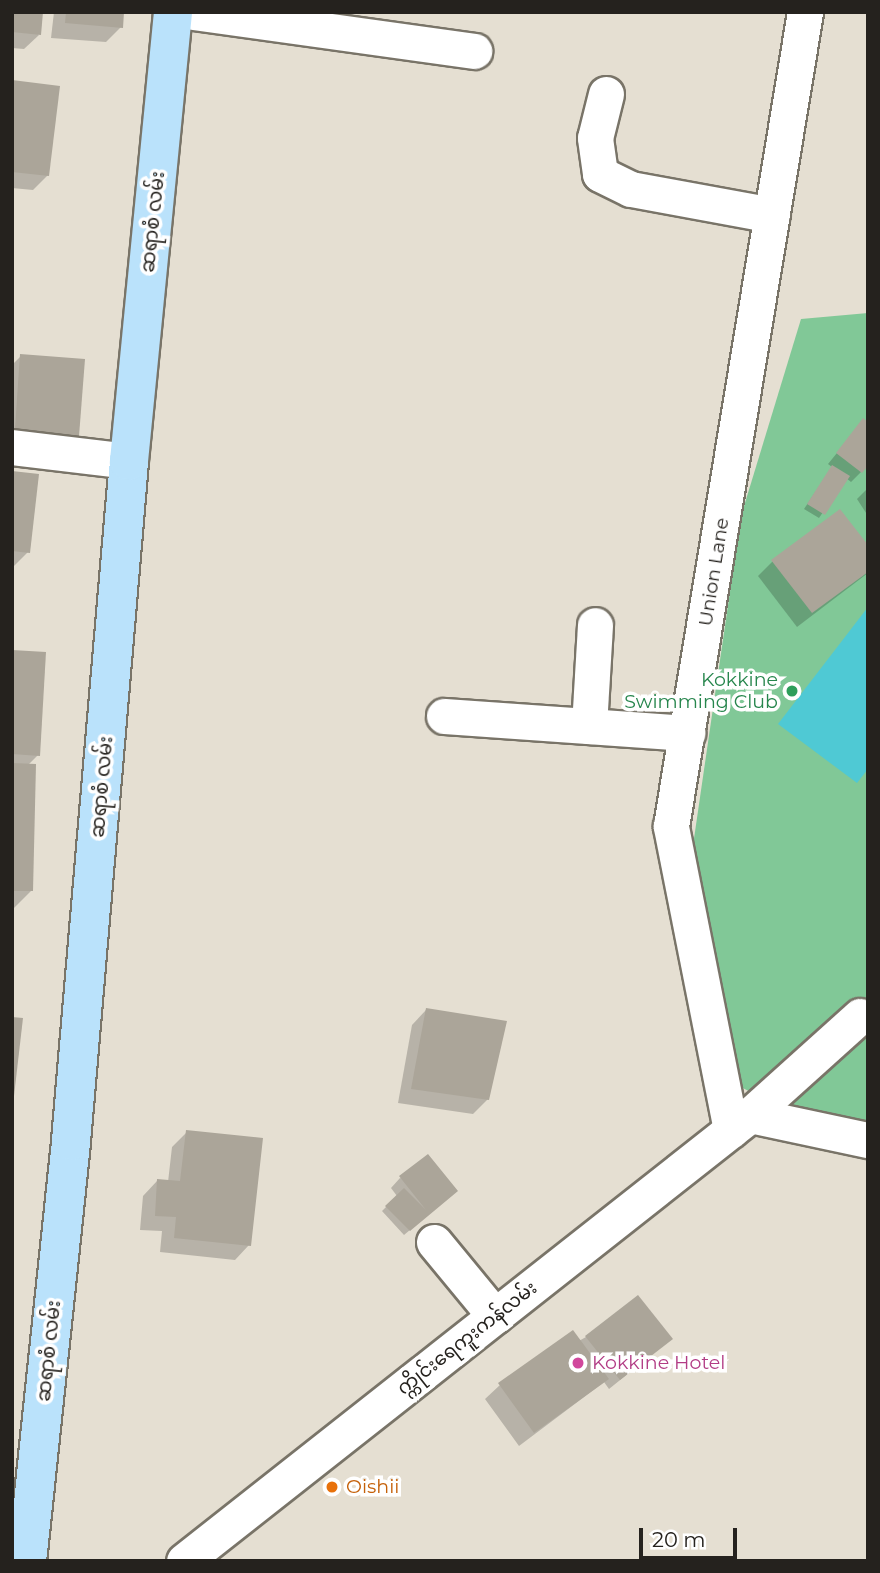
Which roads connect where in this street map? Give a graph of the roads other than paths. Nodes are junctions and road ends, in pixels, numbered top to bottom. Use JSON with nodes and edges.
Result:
{"nodes":[{"id":1,"x":173,"y":12,"type":"edge"},
{"id":2,"x":194,"y":12,"type":"edge"},
{"id":3,"x":805,"y":12,"type":"edge"},
{"id":4,"x":474,"y":51,"type":"dead end"},
{"id":5,"x":606,"y":94,"type":"dead end"},
{"id":6,"x":772,"y":215,"type":"junction"},
{"id":7,"x":12,"y":447,"type":"edge"},
{"id":8,"x":129,"y":461,"type":"junction"},
{"id":9,"x":595,"y":625,"type":"dead end"},
{"id":10,"x":444,"y":716,"type":"dead end"},
{"id":11,"x":589,"y":726,"type":"junction"},
{"id":12,"x":687,"y":733,"type":"junction"},
{"id":13,"x":860,"y":1016,"type":"dead end"},
{"id":14,"x":740,"y":1122,"type":"junction"},
{"id":15,"x":868,"y":1140,"type":"edge"},
{"id":16,"x":434,"y":1242,"type":"dead end"},
{"id":17,"x":495,"y":1315,"type":"junction"},
{"id":18,"x":27,"y":1561,"type":"edge"},
{"id":19,"x":184,"y":1561,"type":"edge"}],
"edges":[{"from":1,"to":8,"type":"main road","name":"ဆရာစံ လမ်း"},
{"from":2,"to":4,"type":"street"},
{"from":3,"to":6,"type":"street","name":"Union Lane"},
{"from":5,"to":6,"type":"street"},
{"from":6,"to":12,"type":"street","name":"Union Lane"},
{"from":7,"to":8,"type":"street"},
{"from":8,"to":18,"type":"main road","name":"ဆရာစံ လမ်း"},
{"from":9,"to":11,"type":"street"},
{"from":10,"to":11,"type":"street"},
{"from":11,"to":12,"type":"street"},
{"from":12,"to":14,"type":"street","name":"Union Lane"},
{"from":13,"to":14,"type":"street","name":"က္ကိုင်းရေကူးကန်လမ်း"},
{"from":14,"to":15,"type":"street"},
{"from":14,"to":17,"type":"street","name":"က္ကိုင်းရေကူးကန်လမ်း"},
{"from":16,"to":17,"type":"street"},
{"from":17,"to":19,"type":"street","name":"က္ကိုင်းရေကူးကန်လမ်း"}]}
